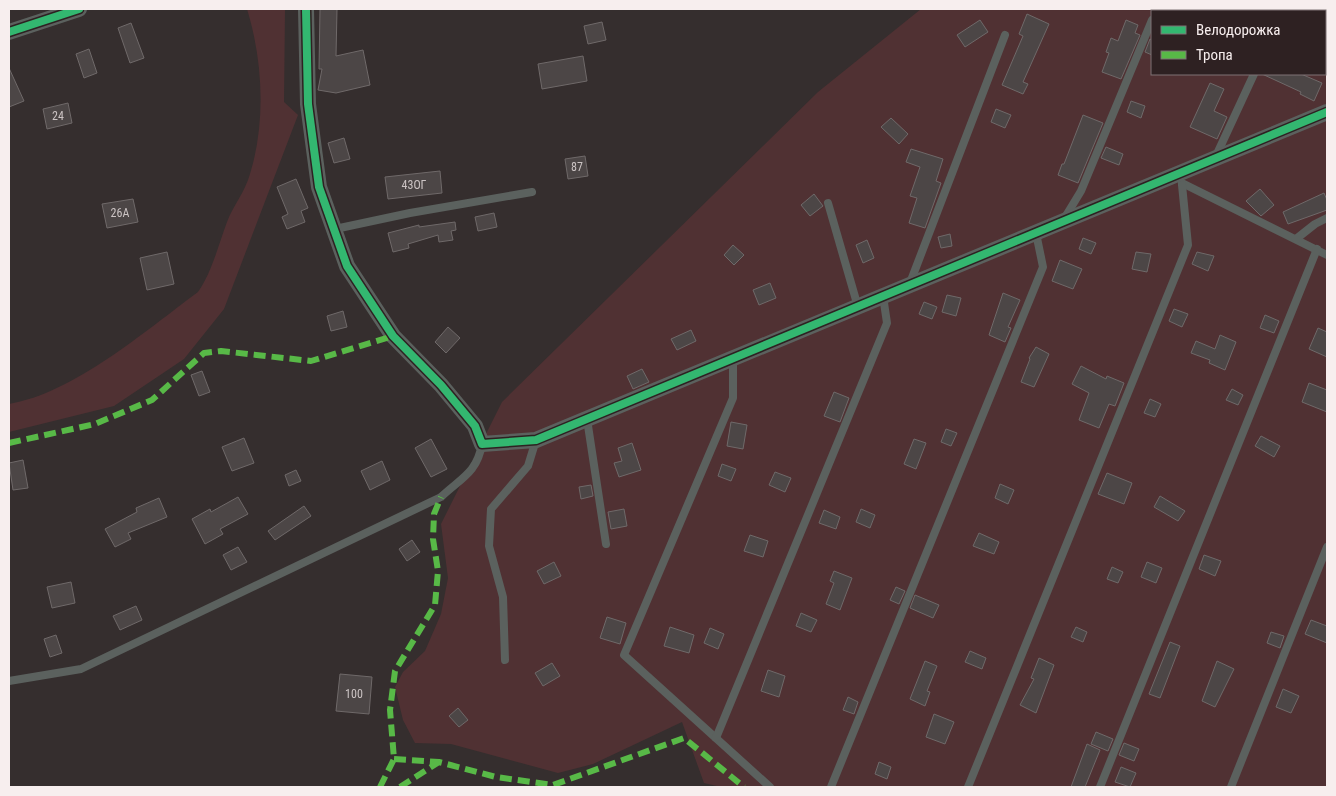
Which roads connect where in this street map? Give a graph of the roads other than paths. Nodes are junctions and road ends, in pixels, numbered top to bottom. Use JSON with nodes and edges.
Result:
{"nodes":[{"id":1,"x":79,"y":9,"type":"edge"},
{"id":2,"x":306,"y":9,"type":"edge"},
{"id":3,"x":1151,"y":22,"type":"edge"},
{"id":4,"x":9,"y":32,"type":"edge"},
{"id":5,"x":1005,"y":35,"type":"dead end"},
{"id":6,"x":1254,"y":75,"type":"edge"},
{"id":7,"x":1327,"y":112,"type":"edge"},
{"id":8,"x":1214,"y":158,"type":"junction"},
{"id":9,"x":1180,"y":179,"type":"junction"},
{"id":10,"x":532,"y":192,"type":"dead end"},
{"id":11,"x":828,"y":203,"type":"dead end"},
{"id":12,"x":1327,"y":218,"type":"edge"},
{"id":13,"x":1061,"y":223,"type":"junction"},
{"id":14,"x":335,"y":229,"type":"junction"},
{"id":15,"x":1036,"y":233,"type":"junction"},
{"id":16,"x":1296,"y":239,"type":"junction"},
{"id":17,"x":1317,"y":249,"type":"junction"},
{"id":18,"x":1327,"y":255,"type":"edge"},
{"id":19,"x":908,"y":286,"type":"junction"},
{"id":20,"x":883,"y":296,"type":"junction"},
{"id":21,"x":858,"y":307,"type":"junction"},
{"id":22,"x":733,"y":358,"type":"junction"},
{"id":23,"x":586,"y":419,"type":"junction"},
{"id":24,"x":536,"y":440,"type":"junction"},
{"id":25,"x":482,"y":444,"type":"junction"},
{"id":26,"x":606,"y":544,"type":"dead end"},
{"id":27,"x":1327,"y":547,"type":"edge"},
{"id":28,"x":505,"y":660,"type":"dead end"},
{"id":29,"x":9,"y":681,"type":"edge"},
{"id":30,"x":716,"y":738,"type":"junction"},
{"id":31,"x":770,"y":787,"type":"edge"},
{"id":32,"x":831,"y":787,"type":"edge"},
{"id":33,"x":968,"y":787,"type":"edge"},
{"id":34,"x":1100,"y":787,"type":"edge"},
{"id":35,"x":1231,"y":787,"type":"edge"}],
"edges":[{"from":1,"to":4,"type":"street"},
{"from":2,"to":14,"type":"street"},
{"from":3,"to":13,"type":"lane"},
{"from":5,"to":19,"type":"lane"},
{"from":6,"to":8,"type":"lane"},
{"from":7,"to":8,"type":"street"},
{"from":8,"to":9,"type":"street"},
{"from":9,"to":13,"type":"street"},
{"from":9,"to":16,"type":"lane"},
{"from":9,"to":33,"type":"lane"},
{"from":10,"to":14,"type":"lane"},
{"from":11,"to":21,"type":"lane"},
{"from":12,"to":16,"type":"lane"},
{"from":13,"to":15,"type":"street"},
{"from":14,"to":25,"type":"street"},
{"from":15,"to":19,"type":"street"},
{"from":15,"to":32,"type":"lane"},
{"from":16,"to":17,"type":"lane"},
{"from":17,"to":18,"type":"lane"},
{"from":17,"to":34,"type":"lane"},
{"from":19,"to":20,"type":"street"},
{"from":20,"to":21,"type":"street"},
{"from":20,"to":30,"type":"lane"},
{"from":21,"to":22,"type":"street"},
{"from":22,"to":23,"type":"street"},
{"from":22,"to":30,"type":"lane"},
{"from":23,"to":24,"type":"street"},
{"from":23,"to":26,"type":"lane"},
{"from":24,"to":25,"type":"street"},
{"from":24,"to":28,"type":"lane"},
{"from":25,"to":29,"type":"lane"},
{"from":27,"to":35,"type":"lane"},
{"from":30,"to":31,"type":"lane"}]}
